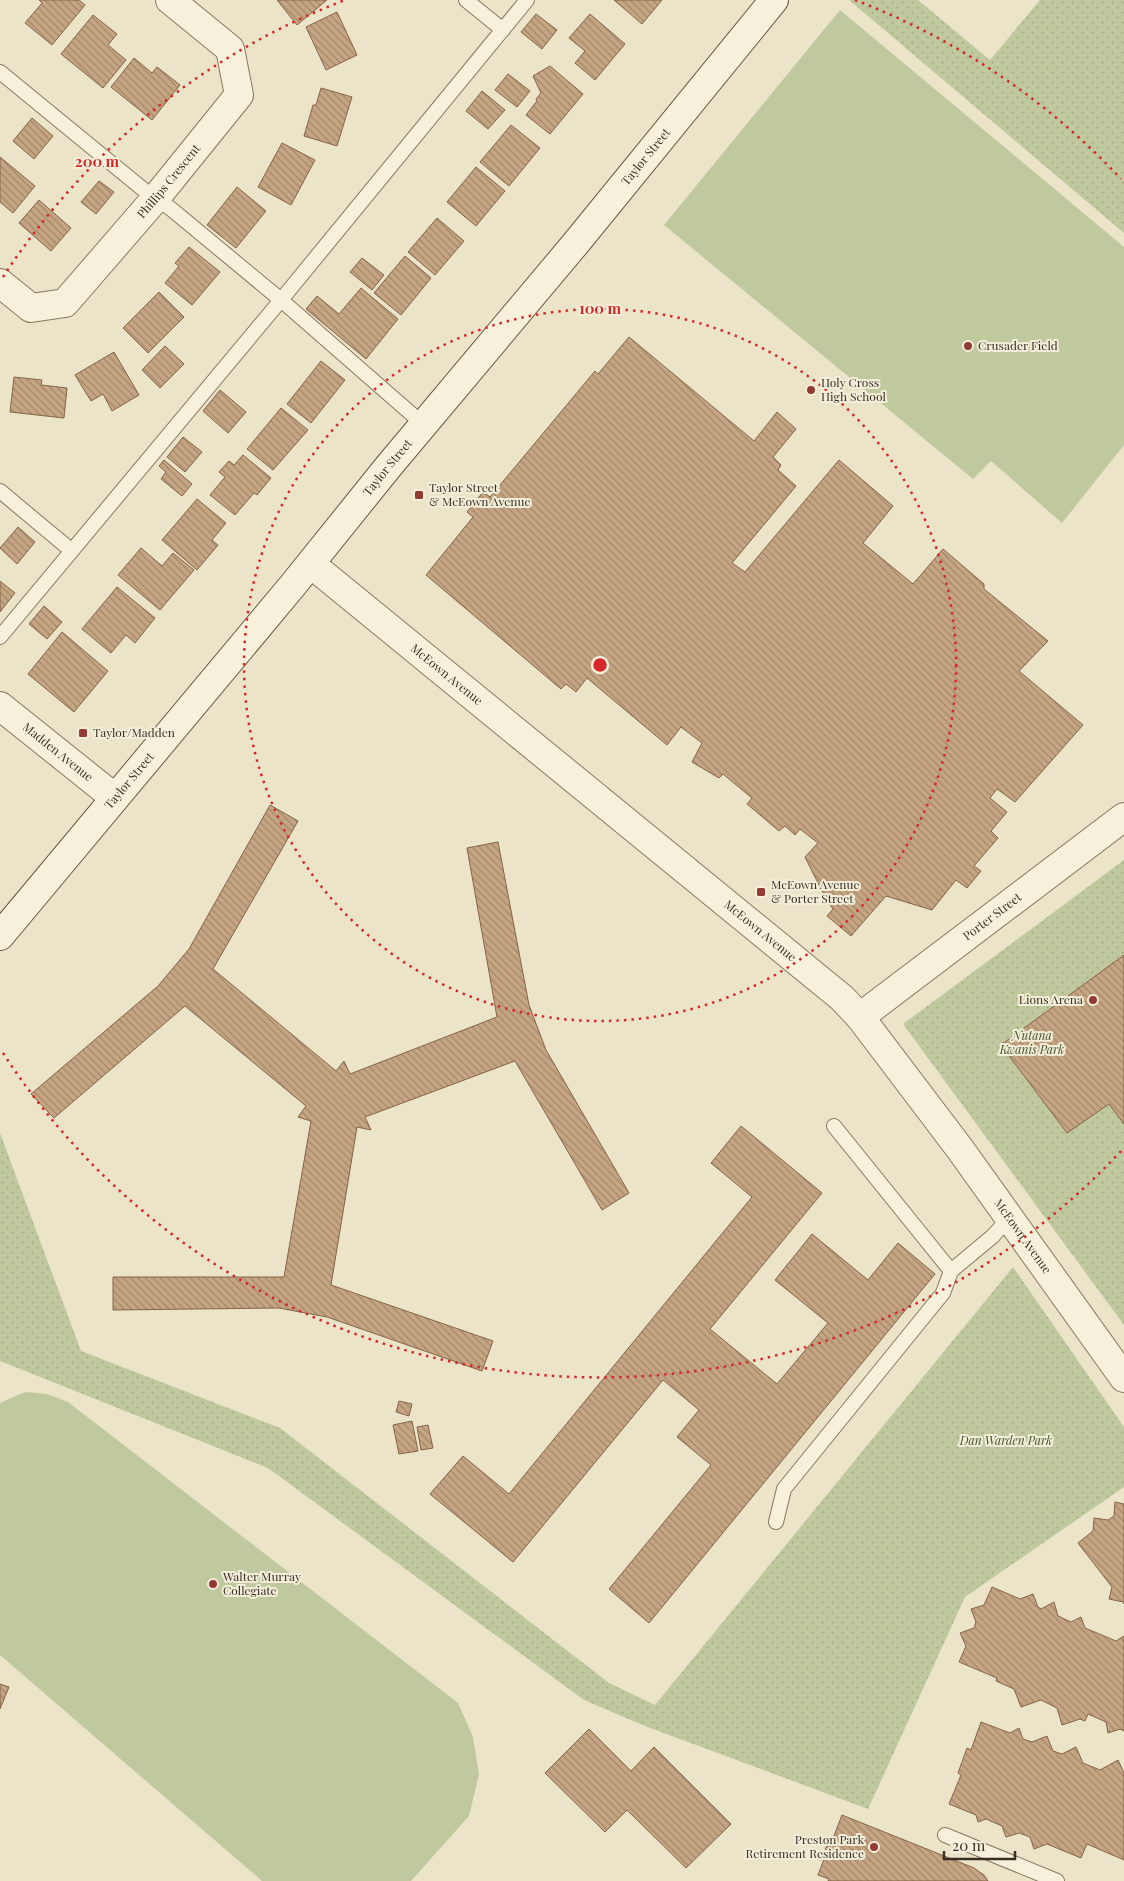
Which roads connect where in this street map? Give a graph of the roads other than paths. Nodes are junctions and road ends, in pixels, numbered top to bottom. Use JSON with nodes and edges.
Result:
{"nodes":[{"id":1,"x":170,"y":0,"type":"edge"},
{"id":2,"x":466,"y":0,"type":"edge"},
{"id":3,"x":527,"y":0,"type":"edge"},
{"id":4,"x":770,"y":1,"type":"edge"},
{"id":5,"x":503,"y":30,"type":"junction"},
{"id":6,"x":0,"y":72,"type":"edge"},
{"id":7,"x":155,"y":199,"type":"junction"},
{"id":8,"x":0,"y":283,"type":"edge"},
{"id":9,"x":281,"y":300,"type":"junction"},
{"id":10,"x":423,"y":424,"type":"junction"},
{"id":11,"x":0,"y":491,"type":"edge"},
{"id":12,"x":72,"y":551,"type":"junction"},
{"id":13,"x":311,"y":564,"type":"junction"},
{"id":14,"x":0,"y":637,"type":"edge"},
{"id":15,"x":0,"y":706,"type":"edge"},
{"id":16,"x":115,"y":798,"type":"junction"},
{"id":17,"x":1124,"y":817,"type":"edge"},
{"id":18,"x":0,"y":936,"type":"edge"},
{"id":19,"x":860,"y":1017,"type":"junction"},
{"id":20,"x":834,"y":1126,"type":"dead end"},
{"id":21,"x":1009,"y":1218,"type":"junction"},
{"id":22,"x":951,"y":1271,"type":"junction"},
{"id":23,"x":1124,"y":1378,"type":"edge"},
{"id":24,"x":776,"y":1522,"type":"dead end"},
{"id":25,"x":946,"y":1835,"type":"dead end"},
{"id":26,"x":1057,"y":1881,"type":"edge"}],
"edges":[{"from":1,"to":7,"type":"street","name":"Phillips Crescent"},
{"from":2,"to":5,"type":"lane"},
{"from":3,"to":5,"type":"lane"},
{"from":4,"to":10,"type":"street","name":"Taylor Street"},
{"from":5,"to":9,"type":"lane"},
{"from":6,"to":7,"type":"lane"},
{"from":7,"to":8,"type":"street","name":"Phillips Crescent"},
{"from":7,"to":9,"type":"lane"},
{"from":9,"to":10,"type":"lane"},
{"from":9,"to":12,"type":"lane"},
{"from":10,"to":13,"type":"street","name":"Taylor Street"},
{"from":11,"to":12,"type":"lane"},
{"from":12,"to":14,"type":"lane"},
{"from":13,"to":16,"type":"street","name":"Taylor Street"},
{"from":13,"to":19,"type":"street","name":"McEown Avenue"},
{"from":15,"to":16,"type":"street","name":"Madden Avenue"},
{"from":16,"to":18,"type":"street","name":"Taylor Street"},
{"from":17,"to":19,"type":"street","name":"Porter Street"},
{"from":19,"to":21,"type":"street","name":"McEown Avenue"},
{"from":20,"to":22,"type":"lane"},
{"from":21,"to":22,"type":"lane"},
{"from":21,"to":23,"type":"street","name":"McEown Avenue"},
{"from":22,"to":24,"type":"lane"},
{"from":25,"to":26,"type":"lane"}]}
